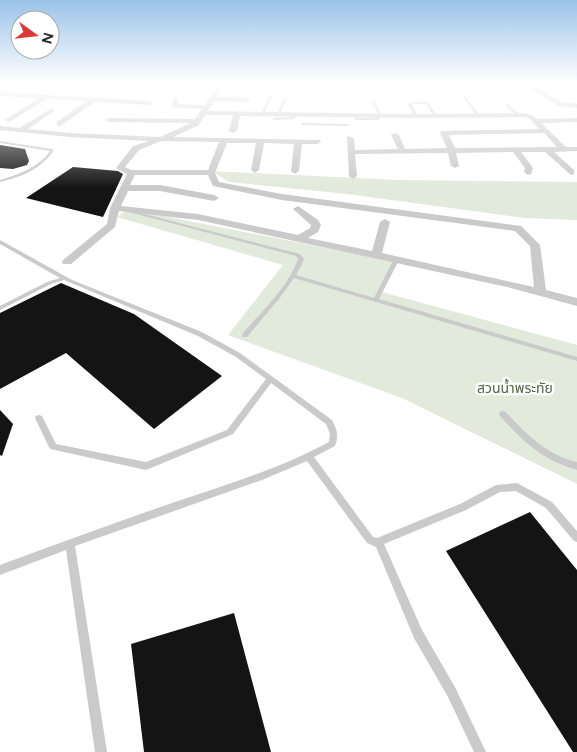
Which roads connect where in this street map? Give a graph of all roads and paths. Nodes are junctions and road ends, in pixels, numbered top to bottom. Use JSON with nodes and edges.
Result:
{"nodes":[{"id":1,"x":12,"y":118,"type":"edge"},
{"id":2,"x":39,"y":118,"type":"edge"},
{"id":3,"x":68,"y":118,"type":"edge"},
{"id":4,"x":200,"y":118,"type":"edge"},
{"id":5,"x":236,"y":118,"type":"edge"},
{"id":6,"x":346,"y":118,"type":"edge"},
{"id":7,"x":531,"y":118,"type":"edge"},
{"id":8,"x":9,"y":120,"type":"dead end"},
{"id":9,"x":109,"y":120,"type":"dead end"},
{"id":10,"x":577,"y":120,"type":"edge"},
{"id":11,"x":198,"y":121,"type":"junction"},
{"id":12,"x":535,"y":121,"type":"junction"},
{"id":13,"x":60,"y":124,"type":"dead end"},
{"id":14,"x":303,"y":124,"type":"dead end"},
{"id":15,"x":347,"y":125,"type":"joint"},
{"id":16,"x":0,"y":128,"type":"edge"},
{"id":17,"x":21,"y":130,"type":"junction"},
{"id":18,"x":233,"y":131,"type":"dead end"},
{"id":19,"x":545,"y":131,"type":"junction"},
{"id":20,"x":395,"y":135,"type":"dead end"},
{"id":21,"x":350,"y":138,"type":"dead end"},
{"id":22,"x":159,"y":139,"type":"junction"},
{"id":23,"x":224,"y":140,"type":"junction"},
{"id":24,"x":0,"y":142,"type":"edge"},
{"id":25,"x":260,"y":142,"type":"junction"},
{"id":26,"x":298,"y":142,"type":"junction"},
{"id":27,"x":317,"y":142,"type":"dead end"},
{"id":28,"x":564,"y":149,"type":"junction"},
{"id":29,"x":515,"y":150,"type":"junction"},
{"id":30,"x":548,"y":150,"type":"junction"},
{"id":31,"x":576,"y":150,"type":"edge"},
{"id":32,"x":452,"y":151,"type":"junction"},
{"id":33,"x":351,"y":152,"type":"junction"},
{"id":34,"x":403,"y":152,"type":"junction"},
{"id":35,"x":455,"y":166,"type":"dead end"},
{"id":36,"x":255,"y":170,"type":"dead end"},
{"id":37,"x":212,"y":171,"type":"dead end"},
{"id":38,"x":295,"y":171,"type":"dead end"},
{"id":39,"x":131,"y":172,"type":"junction"},
{"id":40,"x":528,"y":172,"type":"dead end"},
{"id":41,"x":571,"y":172,"type":"dead end"},
{"id":42,"x":353,"y":176,"type":"dead end"},
{"id":43,"x":0,"y":181,"type":"edge"},
{"id":44,"x":125,"y":188,"type":"junction"},
{"id":45,"x":214,"y":198,"type":"dead end"},
{"id":46,"x":119,"y":208,"type":"junction"},
{"id":47,"x":298,"y":209,"type":"dead end"},
{"id":48,"x":385,"y":222,"type":"dead end"},
{"id":49,"x":299,"y":239,"type":"junction"},
{"id":50,"x":0,"y":242,"type":"edge"},
{"id":51,"x":376,"y":255,"type":"junction"},
{"id":52,"x":396,"y":260,"type":"junction"},
{"id":53,"x":67,"y":262,"type":"dead end"},
{"id":54,"x":292,"y":276,"type":"junction"},
{"id":55,"x":64,"y":278,"type":"junction"},
{"id":56,"x":540,"y":292,"type":"junction"},
{"id":57,"x":376,"y":300,"type":"junction"},
{"id":58,"x":577,"y":302,"type":"edge"},
{"id":59,"x":0,"y":308,"type":"edge"},
{"id":60,"x":245,"y":335,"type":"dead end"},
{"id":61,"x":577,"y":359,"type":"edge"},
{"id":62,"x":270,"y":378,"type":"junction"},
{"id":63,"x":503,"y":414,"type":"dead end"},
{"id":64,"x":39,"y":418,"type":"dead end"},
{"id":65,"x":309,"y":457,"type":"junction"},
{"id":66,"x":577,"y":466,"type":"edge"},
{"id":67,"x":577,"y":538,"type":"edge"},
{"id":68,"x":70,"y":543,"type":"junction"},
{"id":69,"x":379,"y":543,"type":"junction"},
{"id":70,"x":0,"y":570,"type":"edge"},
{"id":71,"x":101,"y":752,"type":"edge"},
{"id":72,"x":480,"y":752,"type":"edge"}],
"edges":[{"from":1,"to":8,"type":"street"},
{"from":2,"to":17,"type":"street"},
{"from":3,"to":13,"type":"street"},
{"from":4,"to":11,"type":"street"},
{"from":5,"to":18,"type":"street"},
{"from":6,"to":15,"type":"street"},
{"from":7,"to":12,"type":"street"},
{"from":9,"to":11,"type":"street"},
{"from":10,"to":12,"type":"street"},
{"from":11,"to":22,"type":"street"},
{"from":12,"to":19,"type":"street"},
{"from":14,"to":15,"type":"lane"},
{"from":16,"to":17,"type":"street"},
{"from":17,"to":22,"type":"street"},
{"from":19,"to":28,"type":"street"},
{"from":19,"to":32,"type":"street"},
{"from":20,"to":34,"type":"street"},
{"from":21,"to":33,"type":"street"},
{"from":22,"to":23,"type":"street"},
{"from":22,"to":39,"type":"street"},
{"from":23,"to":25,"type":"street"},
{"from":23,"to":37,"type":"street"},
{"from":24,"to":43,"type":"lane"},
{"from":25,"to":26,"type":"street"},
{"from":25,"to":36,"type":"street"},
{"from":26,"to":27,"type":"street"},
{"from":26,"to":38,"type":"street"},
{"from":28,"to":30,"type":"street"},
{"from":28,"to":31,"type":"street"},
{"from":29,"to":30,"type":"street"},
{"from":29,"to":32,"type":"street"},
{"from":29,"to":40,"type":"street"},
{"from":30,"to":41,"type":"street"},
{"from":32,"to":34,"type":"street"},
{"from":32,"to":35,"type":"street"},
{"from":33,"to":34,"type":"street"},
{"from":33,"to":42,"type":"street"},
{"from":39,"to":44,"type":"street"},
{"from":39,"to":56,"type":"street"},
{"from":44,"to":45,"type":"street"},
{"from":44,"to":46,"type":"street"},
{"from":46,"to":49,"type":"street"},
{"from":46,"to":53,"type":"street"},
{"from":46,"to":54,"type":"lane"},
{"from":47,"to":49,"type":"street"},
{"from":48,"to":51,"type":"street"},
{"from":49,"to":51,"type":"street"},
{"from":50,"to":55,"type":"lane"},
{"from":51,"to":52,"type":"street"},
{"from":52,"to":56,"type":"street"},
{"from":52,"to":57,"type":"lane"},
{"from":54,"to":57,"type":"lane"},
{"from":54,"to":60,"type":"lane"},
{"from":55,"to":59,"type":"lane"},
{"from":55,"to":62,"type":"lane"},
{"from":56,"to":58,"type":"street"},
{"from":57,"to":61,"type":"lane"},
{"from":62,"to":64,"type":"lane"},
{"from":62,"to":65,"type":"lane"},
{"from":63,"to":66,"type":"lane"},
{"from":65,"to":68,"type":"lane"},
{"from":65,"to":69,"type":"lane"},
{"from":67,"to":69,"type":"lane"},
{"from":68,"to":70,"type":"lane"},
{"from":68,"to":71,"type":"lane"},
{"from":69,"to":72,"type":"lane"}]}
